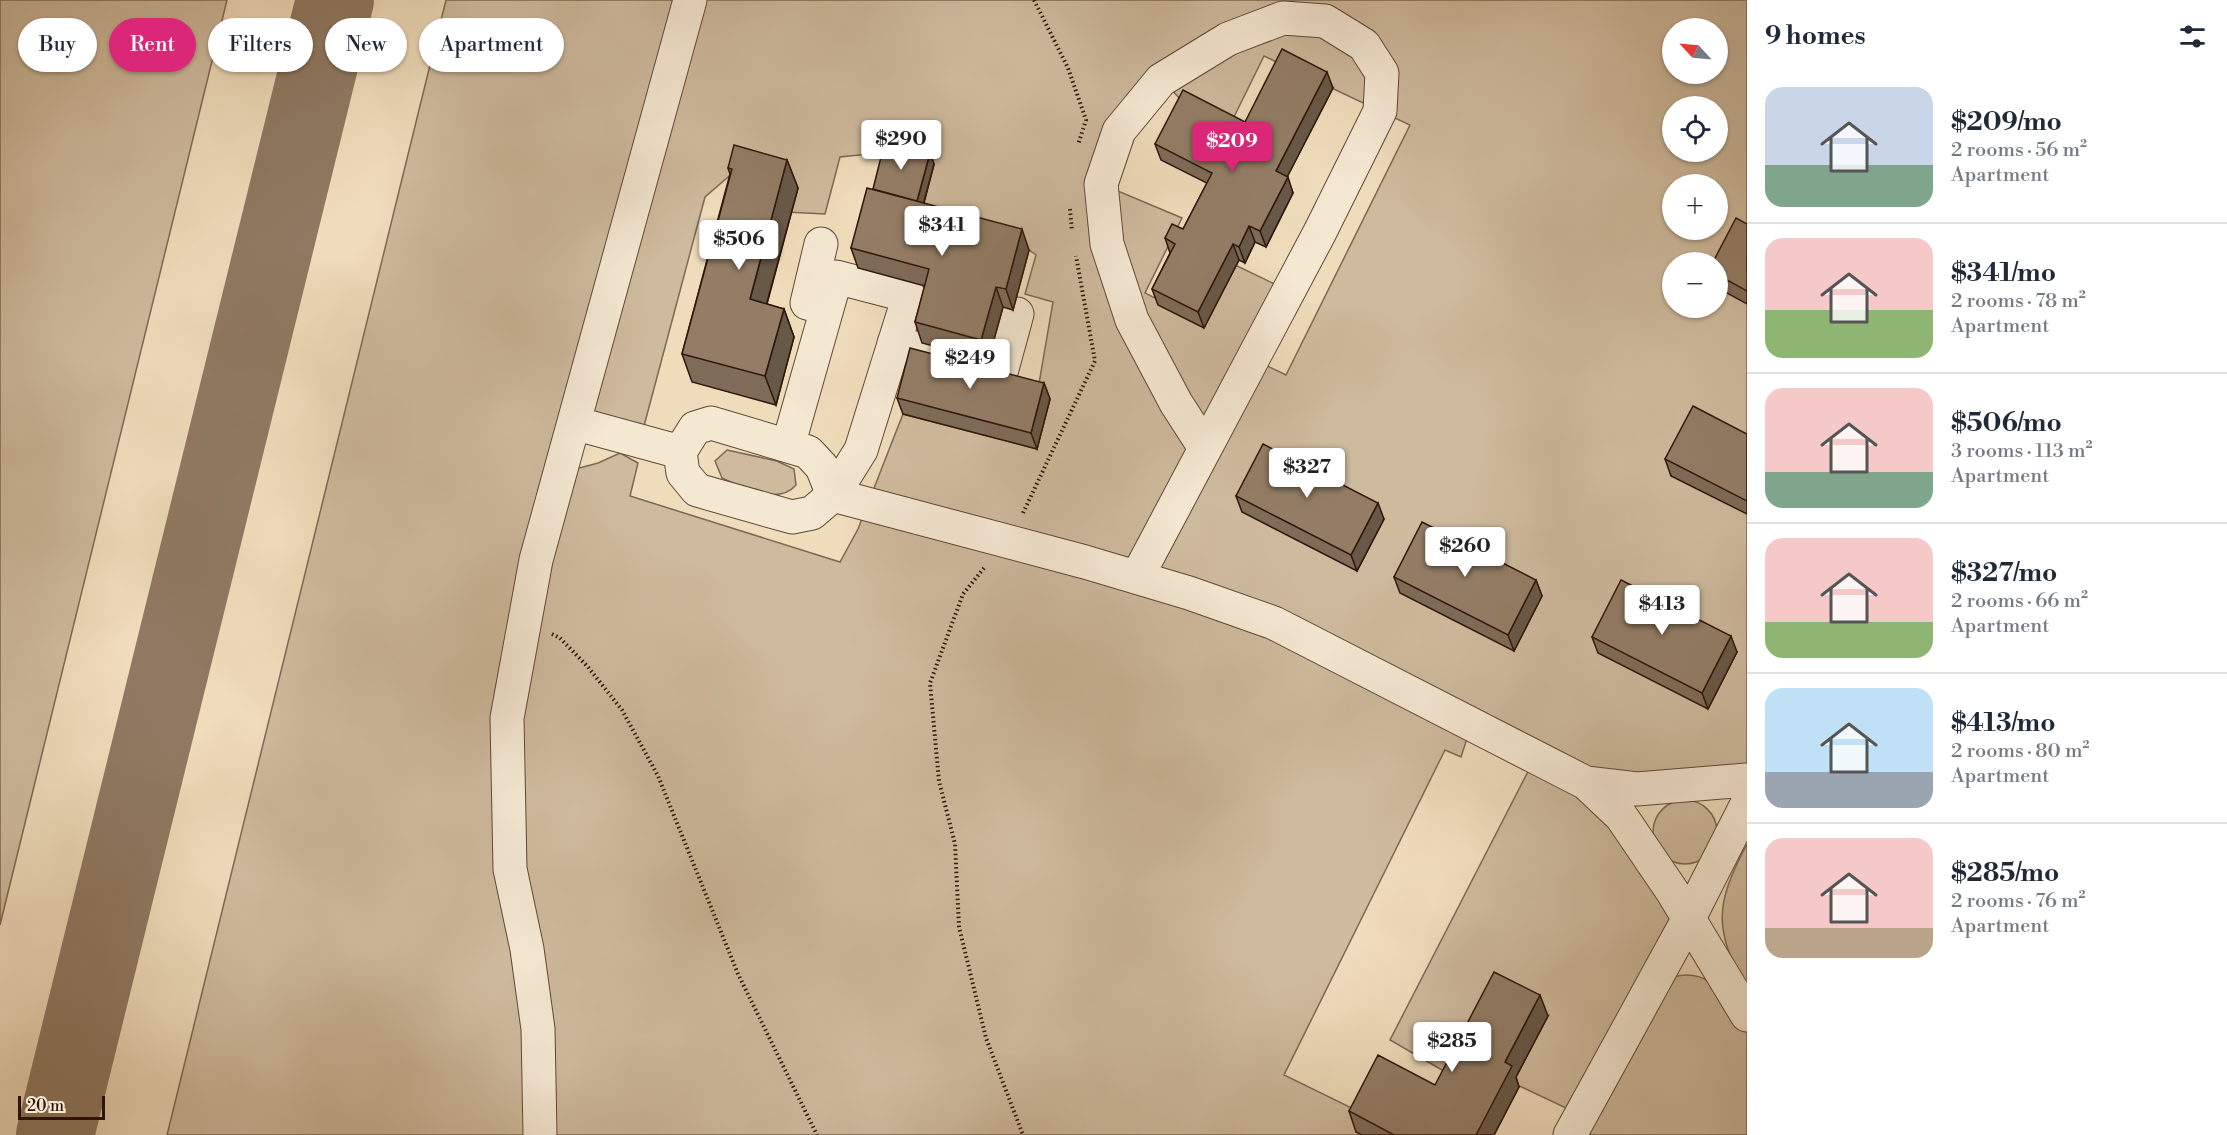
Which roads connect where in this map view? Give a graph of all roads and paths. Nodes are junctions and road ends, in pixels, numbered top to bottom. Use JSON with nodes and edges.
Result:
{"nodes":[{"id":1,"x":690,"y":0,"type":"edge"},
{"id":2,"x":821,"y":244,"type":"dead end"},
{"id":3,"x":827,"y":308,"type":"junction"},
{"id":4,"x":1017,"y":314,"type":"dead end"},
{"id":5,"x":894,"y":343,"type":"junction"},
{"id":6,"x":574,"y":423,"type":"junction"},
{"id":7,"x":788,"y":446,"type":"junction"},
{"id":8,"x":1205,"y":448,"type":"junction"},
{"id":9,"x":680,"y":452,"type":"junction"},
{"id":10,"x":834,"y":495,"type":"junction"},
{"id":11,"x":1137,"y":577,"type":"junction"},
{"id":12,"x":524,"y":619,"type":"junction"},
{"id":13,"x":1747,"y":780,"type":"edge"},
{"id":14,"x":1586,"y":783,"type":"junction"},
{"id":15,"x":1747,"y":804,"type":"edge"},
{"id":16,"x":1689,"y":918,"type":"junction"},
{"id":17,"x":1747,"y":1015,"type":"edge"},
{"id":18,"x":540,"y":1135,"type":"edge"},
{"id":19,"x":818,"y":1135,"type":"edge"},
{"id":20,"x":1570,"y":1135,"type":"edge"}],
"edges":[{"from":1,"to":6,"type":"lane"},
{"from":2,"to":3,"type":"lane"},
{"from":3,"to":5,"type":"lane"},
{"from":3,"to":7,"type":"lane"},
{"from":4,"to":5,"type":"lane"},
{"from":5,"to":10,"type":"lane"},
{"from":6,"to":9,"type":"lane"},
{"from":6,"to":12,"type":"lane"},
{"from":7,"to":9,"type":"lane"},
{"from":7,"to":10,"type":"lane"},
{"from":8,"to":8,"type":"lane"},
{"from":8,"to":11,"type":"lane"},
{"from":9,"to":10,"type":"lane"},
{"from":10,"to":11,"type":"lane"},
{"from":11,"to":14,"type":"lane"},
{"from":12,"to":18,"type":"lane"},
{"from":12,"to":19,"type":"path"},
{"from":13,"to":14,"type":"lane"},
{"from":14,"to":16,"type":"lane"},
{"from":15,"to":16,"type":"lane"},
{"from":16,"to":17,"type":"lane"},
{"from":16,"to":20,"type":"lane"}]}
